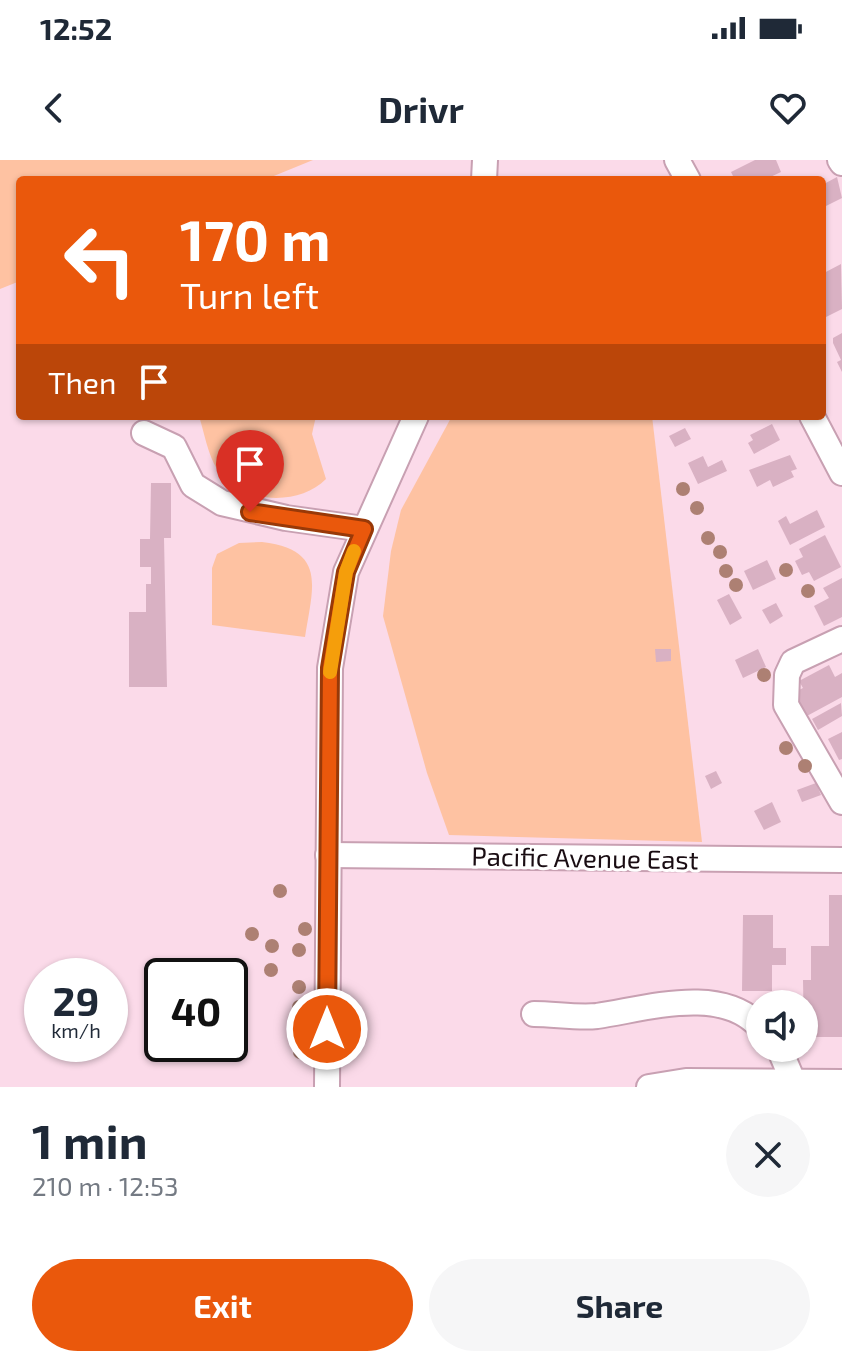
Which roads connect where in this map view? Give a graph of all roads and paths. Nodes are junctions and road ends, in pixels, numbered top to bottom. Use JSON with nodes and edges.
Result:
{"nodes":[{"id":1,"x":414,"y":420,"type":"edge"},
{"id":2,"x":814,"y":420,"type":"edge"},
{"id":3,"x":144,"y":433,"type":"dead end"},
{"id":4,"x":842,"y":473,"type":"edge"},
{"id":5,"x":364,"y":529,"type":"junction"},
{"id":6,"x":842,"y":639,"type":"edge"},
{"id":7,"x":842,"y":802,"type":"edge"},
{"id":8,"x":328,"y":855,"type":"junction"},
{"id":9,"x":842,"y":860,"type":"edge"},
{"id":10,"x":534,"y":1014,"type":"dead end"},
{"id":11,"x":746,"y":1015,"type":"edge"},
{"id":12,"x":785,"y":1062,"type":"edge"},
{"id":13,"x":793,"y":1081,"type":"junction"},
{"id":14,"x":842,"y":1082,"type":"edge"},
{"id":15,"x":327,"y":1087,"type":"edge"},
{"id":16,"x":649,"y":1087,"type":"edge"}],
"edges":[{"from":1,"to":5,"type":"street"},
{"from":2,"to":4,"type":"street"},
{"from":3,"to":5,"type":"street"},
{"from":5,"to":8,"type":"street"},
{"from":6,"to":7,"type":"street"},
{"from":8,"to":9,"type":"street","name":"Pacific Avenue East"},
{"from":8,"to":15,"type":"street"},
{"from":10,"to":11,"type":"street"},
{"from":12,"to":13,"type":"street"},
{"from":13,"to":14,"type":"street"},
{"from":13,"to":16,"type":"street"}]}
